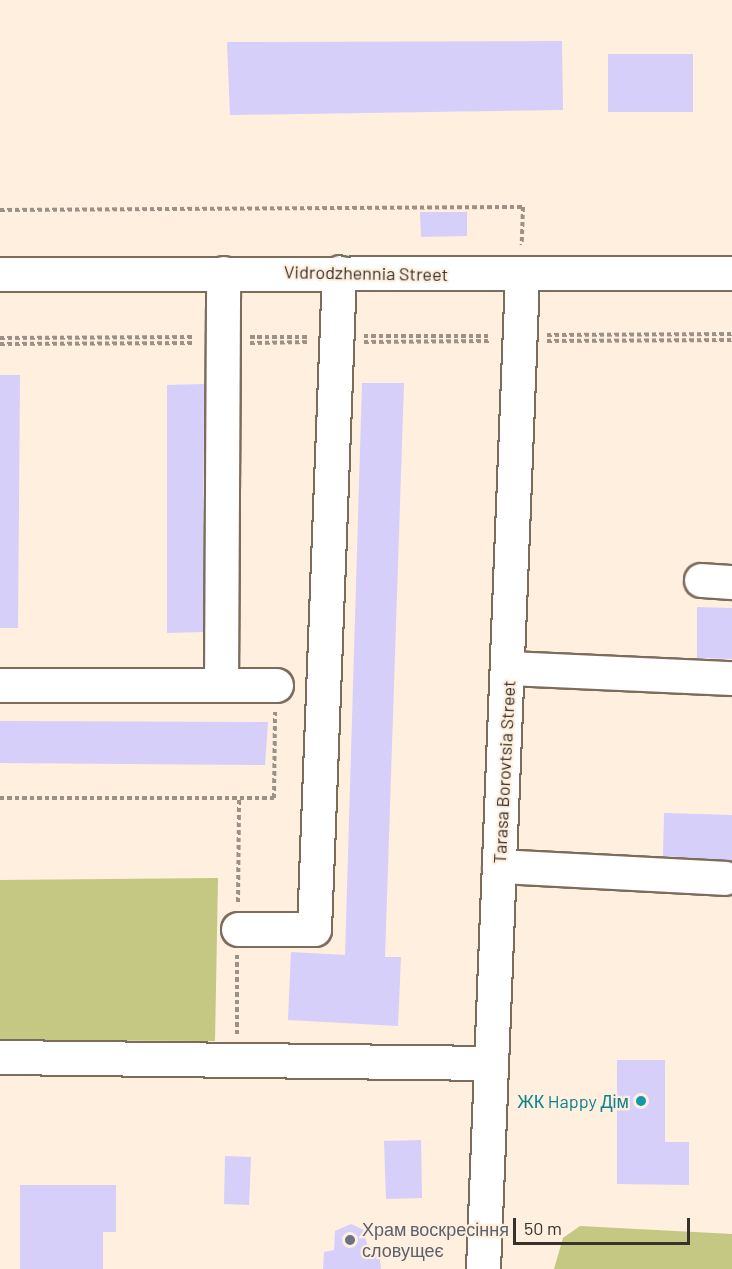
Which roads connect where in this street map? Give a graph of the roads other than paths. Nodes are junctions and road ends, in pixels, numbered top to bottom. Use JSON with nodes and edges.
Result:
{"nodes":[{"id":1,"x":339,"y":272,"type":"junction"},
{"id":2,"x":223,"y":273,"type":"junction"},
{"id":3,"x":732,"y":273,"type":"edge"},
{"id":4,"x":0,"y":274,"type":"edge"},
{"id":5,"x":522,"y":275,"type":"junction"},
{"id":6,"x":509,"y":668,"type":"junction"},
{"id":7,"x":732,"y":678,"type":"edge"},
{"id":8,"x":0,"y":685,"type":"edge"},
{"id":9,"x":220,"y":685,"type":"junction"},
{"id":10,"x":276,"y":685,"type":"road end"},
{"id":11,"x":499,"y":866,"type":"junction"},
{"id":12,"x":724,"y":878,"type":"dead end"},
{"id":13,"x":238,"y":929,"type":"dead end"},
{"id":14,"x":0,"y":1057,"type":"edge"},
{"id":15,"x":491,"y":1063,"type":"junction"},
{"id":16,"x":483,"y":1269,"type":"edge"}],
"edges":[{"from":1,"to":2,"type":"street","name":"Vidrodzhennia Street"},
{"from":1,"to":5,"type":"street","name":"Vidrodzhennia Street"},
{"from":1,"to":13,"type":"street"},
{"from":2,"to":4,"type":"street","name":"Vidrodzhennia Street"},
{"from":2,"to":9,"type":"street"},
{"from":3,"to":5,"type":"street","name":"Vidrodzhennia Street"},
{"from":5,"to":6,"type":"street","name":"Tarasa Borovtsia Street"},
{"from":6,"to":7,"type":"street"},
{"from":6,"to":11,"type":"street","name":"Tarasa Borovtsia Street"},
{"from":8,"to":9,"type":"street"},
{"from":9,"to":10,"type":"street"},
{"from":11,"to":12,"type":"street"},
{"from":11,"to":15,"type":"street","name":"Tarasa Borovtsia Street"},
{"from":14,"to":15,"type":"street"},
{"from":15,"to":16,"type":"street","name":"Tarasa Borovtsia Street"}]}
